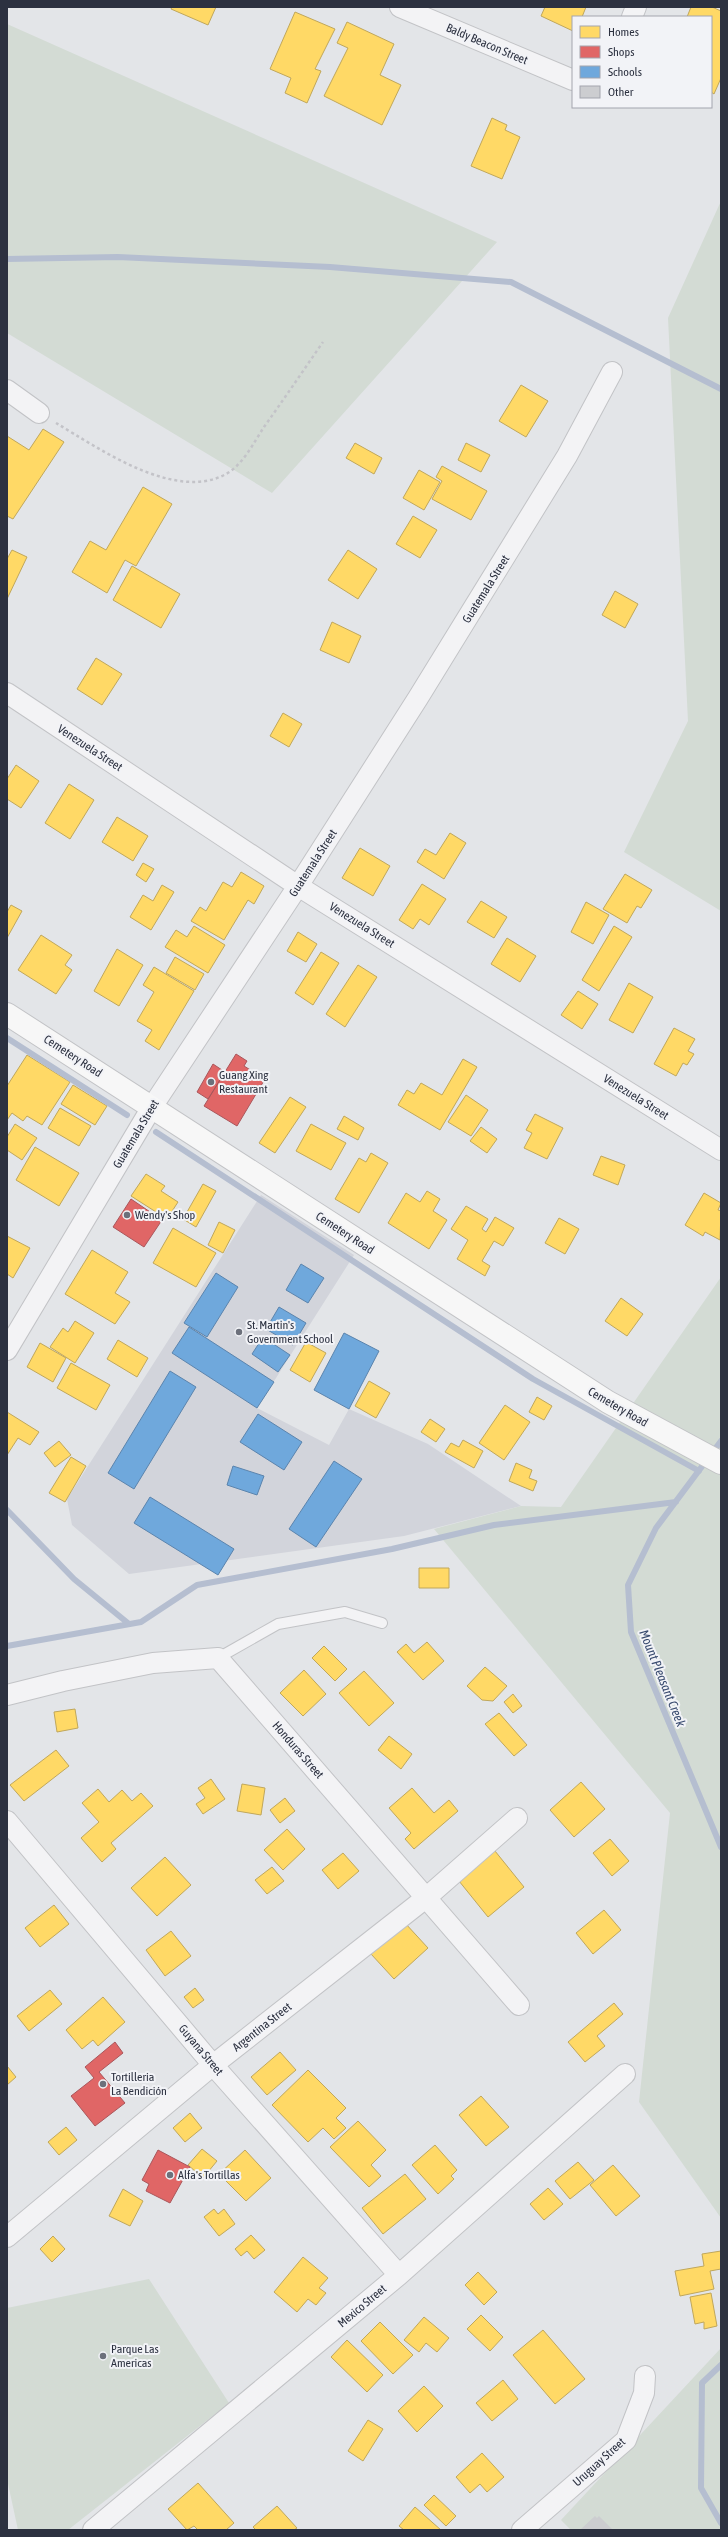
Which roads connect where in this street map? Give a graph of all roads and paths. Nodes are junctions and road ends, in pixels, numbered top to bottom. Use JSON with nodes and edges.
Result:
{"nodes":[{"id":1,"x":400,"y":7,"type":"edge"},
{"id":2,"x":572,"y":80,"type":"edge"},
{"id":3,"x":323,"y":342,"type":"dead end"},
{"id":4,"x":612,"y":372,"type":"dead end"},
{"id":5,"x":7,"y":390,"type":"edge"},
{"id":6,"x":39,"y":413,"type":"joint"},
{"id":7,"x":7,"y":694,"type":"edge"},
{"id":8,"x":298,"y":886,"type":"junction"},
{"id":9,"x":7,"y":1014,"type":"edge"},
{"id":10,"x":152,"y":1107,"type":"junction"},
{"id":11,"x":721,"y":1150,"type":"edge"},
{"id":12,"x":7,"y":1350,"type":"edge"},
{"id":13,"x":720,"y":1462,"type":"edge"},
{"id":14,"x":382,"y":1623,"type":"dead end"},
{"id":15,"x":218,"y":1658,"type":"junction"},
{"id":16,"x":7,"y":1695,"type":"edge"},
{"id":17,"x":517,"y":1818,"type":"dead end"},
{"id":18,"x":7,"y":1821,"type":"edge"},
{"id":19,"x":427,"y":1897,"type":"junction"},
{"id":20,"x":519,"y":2005,"type":"dead end"},
{"id":21,"x":213,"y":2065,"type":"junction"},
{"id":22,"x":625,"y":2074,"type":"dead end"},
{"id":23,"x":7,"y":2237,"type":"edge"},
{"id":24,"x":399,"y":2275,"type":"junction"},
{"id":25,"x":645,"y":2376,"type":"dead end"},
{"id":26,"x":93,"y":2530,"type":"edge"},
{"id":27,"x":522,"y":2530,"type":"edge"}],
"edges":[{"from":1,"to":2,"type":"street","name":"Baldy Beacon Street"},
{"from":3,"to":6,"type":"path"},
{"from":4,"to":8,"type":"street","name":"Guatemala Street"},
{"from":5,"to":6,"type":"street"},
{"from":7,"to":8,"type":"street","name":"Venezuela Street"},
{"from":8,"to":10,"type":"street","name":"Guatemala Street"},
{"from":8,"to":11,"type":"street","name":"Venezuela Street"},
{"from":9,"to":10,"type":"street","name":"Cemetery Road"},
{"from":10,"to":12,"type":"street","name":"Guatemala Street"},
{"from":10,"to":13,"type":"street","name":"Cemetery Road"},
{"from":14,"to":15,"type":"lane"},
{"from":15,"to":16,"type":"street"},
{"from":15,"to":19,"type":"street","name":"Honduras Street"},
{"from":17,"to":19,"type":"street","name":"Argentina Street"},
{"from":18,"to":21,"type":"street","name":"Guyana Street"},
{"from":19,"to":20,"type":"street","name":"Honduras Street"},
{"from":19,"to":21,"type":"street","name":"Argentina Street"},
{"from":21,"to":23,"type":"street","name":"Argentina Street"},
{"from":21,"to":24,"type":"street","name":"Guyana Street"},
{"from":22,"to":24,"type":"street","name":"Mexico Street"},
{"from":24,"to":26,"type":"street","name":"Mexico Street"},
{"from":25,"to":27,"type":"street","name":"Uruguay Street"}]}
